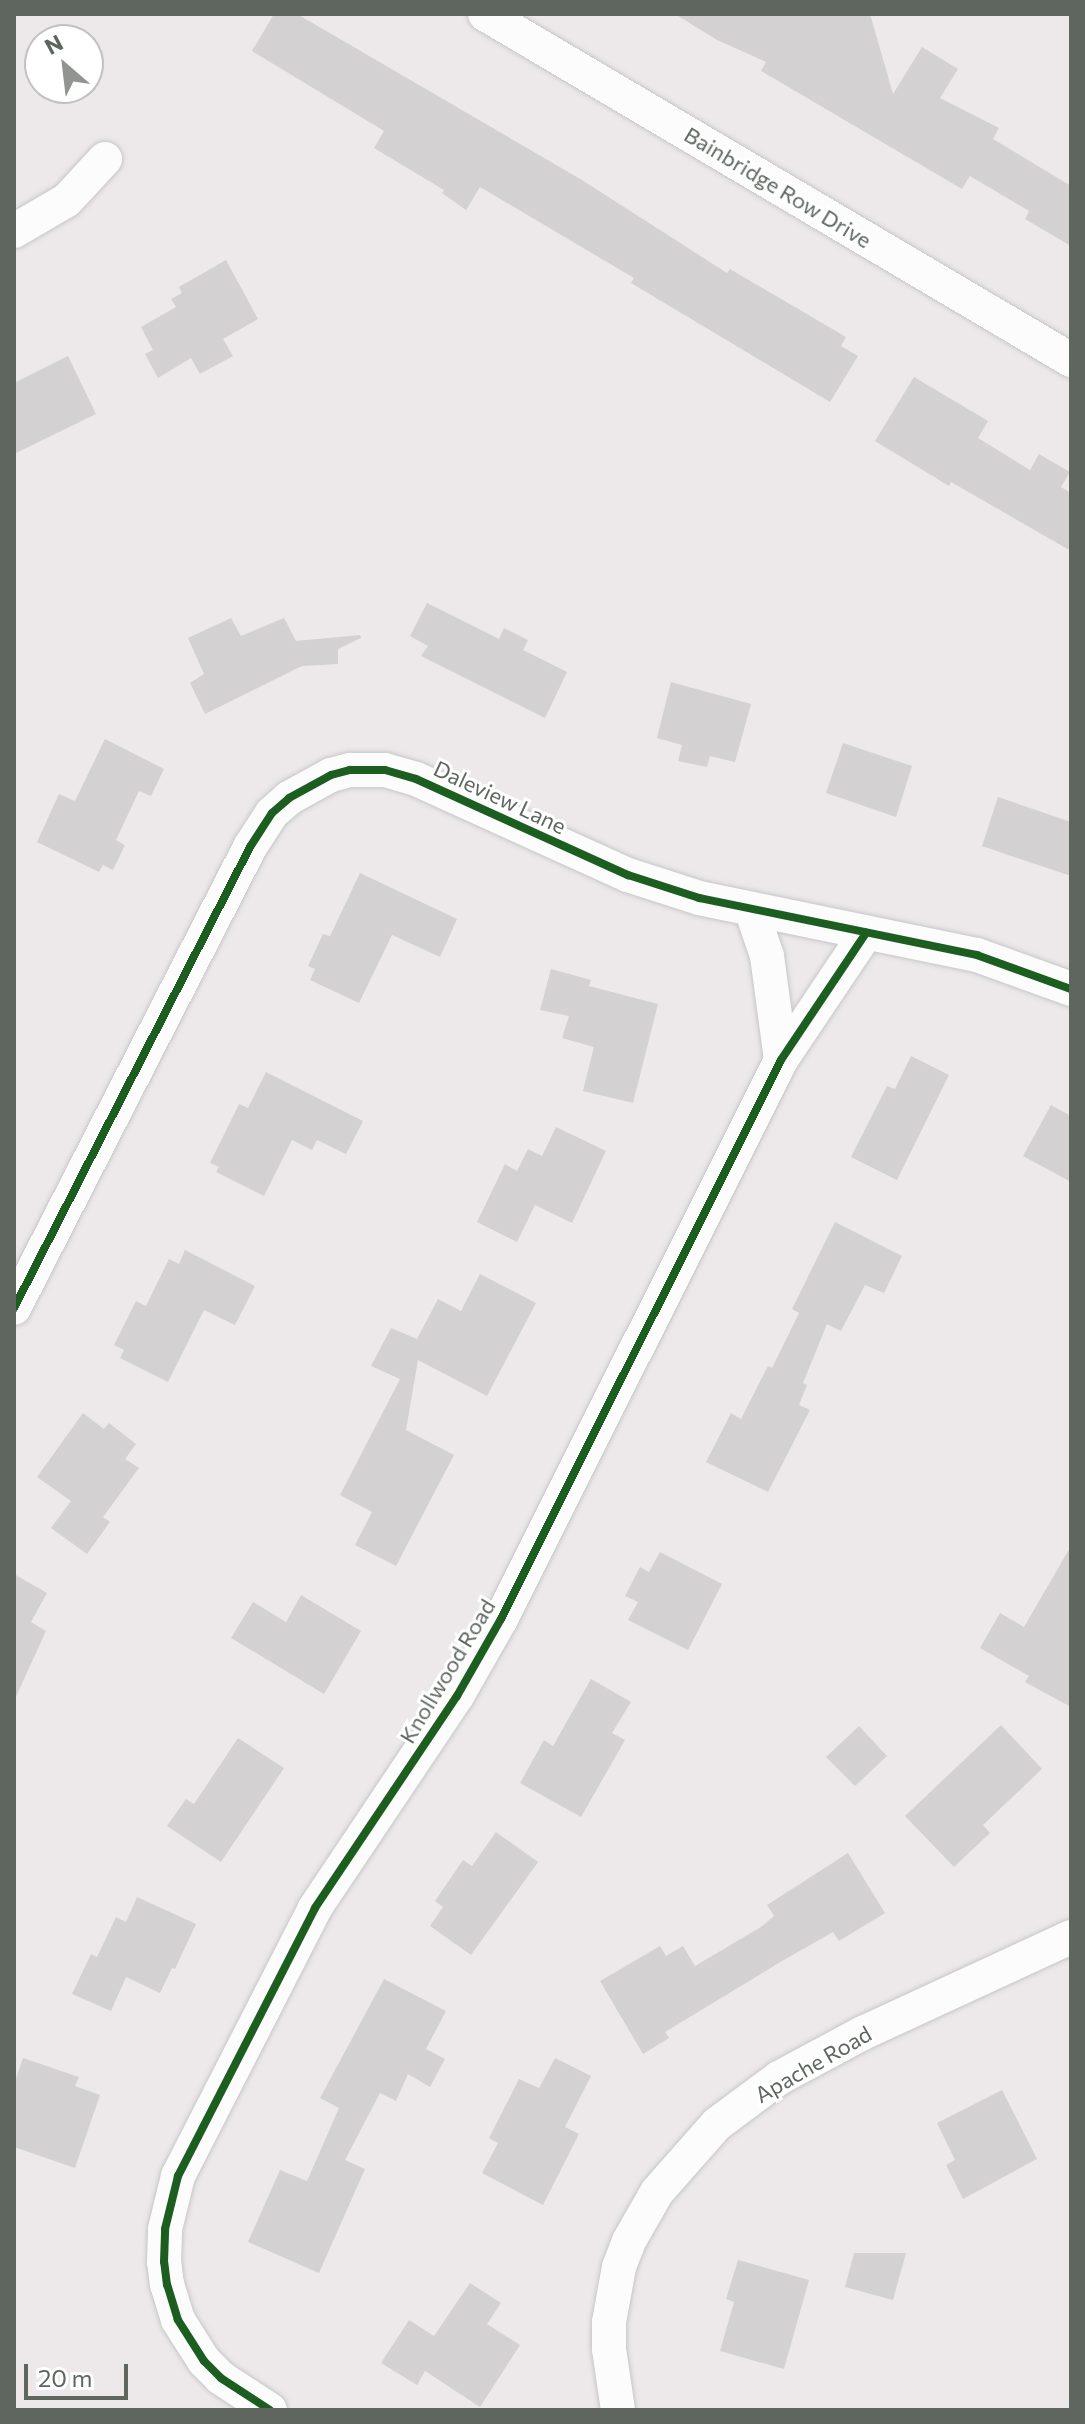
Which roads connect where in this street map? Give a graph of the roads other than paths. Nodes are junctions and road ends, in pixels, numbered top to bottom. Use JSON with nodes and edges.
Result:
{"nodes":[{"id":1,"x":485,"y":14,"type":"edge"},
{"id":2,"x":105,"y":159,"type":"dead end"},
{"id":3,"x":14,"y":231,"type":"edge"},
{"id":4,"x":1071,"y":360,"type":"edge"},
{"id":5,"x":751,"y":909,"type":"junction"},
{"id":6,"x":866,"y":933,"type":"junction"},
{"id":7,"x":1071,"y":989,"type":"edge"},
{"id":8,"x":781,"y":1060,"type":"junction"},
{"id":9,"x":14,"y":1308,"type":"edge"},
{"id":10,"x":1071,"y":1937,"type":"edge"},
{"id":11,"x":270,"y":2410,"type":"edge"},
{"id":12,"x":618,"y":2410,"type":"edge"}],
"edges":[{"from":1,"to":4,"type":"street","name":"Bainbridge Row Drive"},
{"from":2,"to":3,"type":"street"},
{"from":5,"to":6,"type":"street","name":"Daleview Lane"},
{"from":5,"to":8,"type":"street"},
{"from":5,"to":9,"type":"street","name":"Daleview Lane"},
{"from":6,"to":7,"type":"street","name":"Daleview Lane"},
{"from":6,"to":8,"type":"street","name":"Knollwood Road"},
{"from":8,"to":11,"type":"street","name":"Knollwood Road"},
{"from":10,"to":12,"type":"street","name":"Apache Road"}]}
